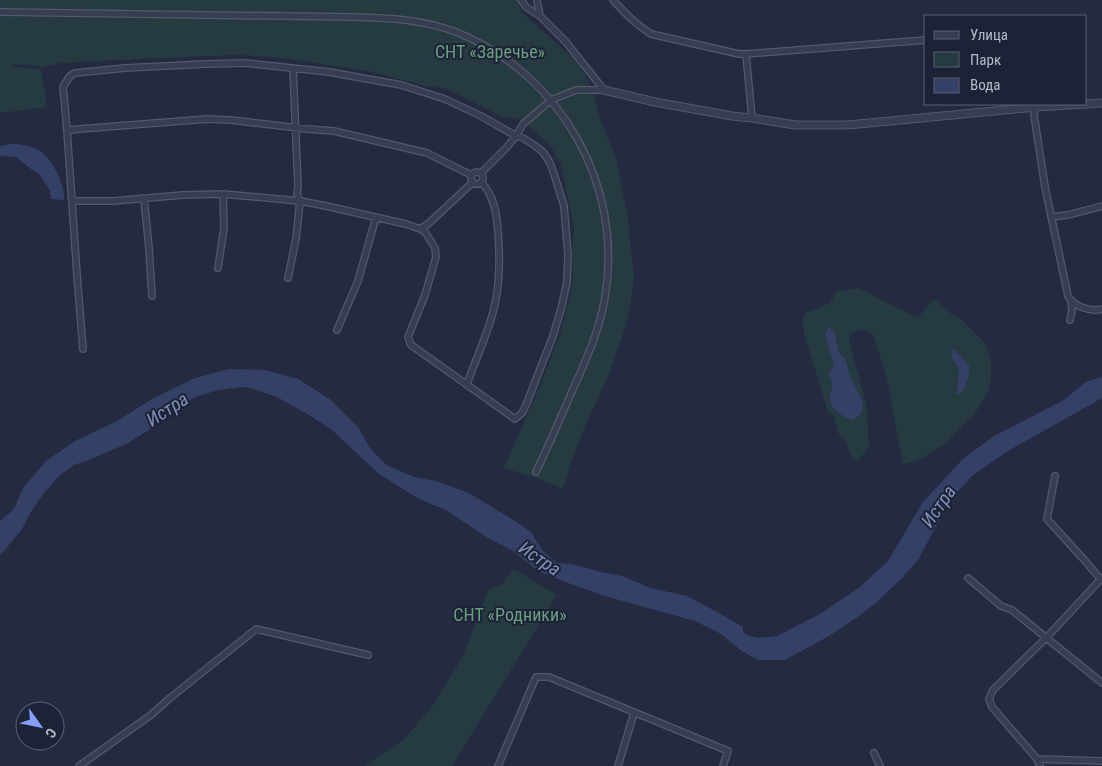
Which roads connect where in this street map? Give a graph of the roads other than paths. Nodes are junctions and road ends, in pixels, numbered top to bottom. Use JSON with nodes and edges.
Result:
{"nodes":[{"id":1,"x":521,"y":0,"type":"edge"},
{"id":2,"x":537,"y":0,"type":"edge"},
{"id":3,"x":613,"y":0,"type":"edge"},
{"id":4,"x":0,"y":12,"type":"edge"},
{"id":5,"x":540,"y":16,"type":"junction"},
{"id":6,"x":924,"y":40,"type":"edge"},
{"id":7,"x":746,"y":54,"type":"junction"},
{"id":8,"x":292,"y":68,"type":"junction"},
{"id":9,"x":604,"y":90,"type":"junction"},
{"id":10,"x":551,"y":100,"type":"junction"},
{"id":11,"x":1087,"y":103,"type":"edge"},
{"id":12,"x":1102,"y":103,"type":"edge"},
{"id":13,"x":1036,"y":105,"type":"edge"},
{"id":14,"x":752,"y":118,"type":"junction"},
{"id":15,"x":295,"y":127,"type":"junction"},
{"id":16,"x":67,"y":130,"type":"junction"},
{"id":17,"x":516,"y":136,"type":"junction"},
{"id":18,"x":481,"y":173,"type":"junction"},
{"id":19,"x":471,"y":175,"type":"junction"},
{"id":20,"x":473,"y":182,"type":"junction"},
{"id":21,"x":481,"y":182,"type":"junction"},
{"id":22,"x":223,"y":194,"type":"junction"},
{"id":23,"x":144,"y":199,"type":"junction"},
{"id":24,"x":72,"y":201,"type":"junction"},
{"id":25,"x":300,"y":201,"type":"junction"},
{"id":26,"x":1102,"y":206,"type":"edge"},
{"id":27,"x":376,"y":217,"type":"junction"},
{"id":28,"x":1052,"y":217,"type":"junction"},
{"id":29,"x":420,"y":229,"type":"junction"},
{"id":30,"x":218,"y":268,"type":"dead end"},
{"id":31,"x":288,"y":278,"type":"dead end"},
{"id":32,"x":152,"y":296,"type":"dead end"},
{"id":33,"x":1071,"y":301,"type":"junction"},
{"id":34,"x":1102,"y":309,"type":"edge"},
{"id":35,"x":1070,"y":320,"type":"dead end"},
{"id":36,"x":337,"y":330,"type":"dead end"},
{"id":37,"x":83,"y":349,"type":"dead end"},
{"id":38,"x":466,"y":384,"type":"junction"},
{"id":39,"x":536,"y":472,"type":"dead end"},
{"id":40,"x":1055,"y":476,"type":"dead end"},
{"id":41,"x":968,"y":578,"type":"dead end"},
{"id":42,"x":1101,"y":580,"type":"edge"},
{"id":43,"x":1047,"y":636,"type":"junction"},
{"id":44,"x":368,"y":655,"type":"dead end"},
{"id":45,"x":1102,"y":682,"type":"edge"},
{"id":46,"x":634,"y":713,"type":"junction"},
{"id":47,"x":874,"y":753,"type":"dead end"},
{"id":48,"x":1036,"y":759,"type":"junction"},
{"id":49,"x":1102,"y":761,"type":"edge"},
{"id":50,"x":79,"y":766,"type":"edge"},
{"id":51,"x":498,"y":766,"type":"edge"},
{"id":52,"x":618,"y":766,"type":"edge"},
{"id":53,"x":723,"y":766,"type":"edge"},
{"id":54,"x":880,"y":766,"type":"edge"},
{"id":55,"x":1040,"y":766,"type":"edge"}],
"edges":[{"from":1,"to":5,"type":"street"},
{"from":2,"to":5,"type":"street"},
{"from":3,"to":7,"type":"street"},
{"from":4,"to":10,"type":"street"},
{"from":5,"to":9,"type":"street"},
{"from":6,"to":7,"type":"street"},
{"from":7,"to":14,"type":"street"},
{"from":8,"to":15,"type":"street"},
{"from":8,"to":16,"type":"street"},
{"from":8,"to":17,"type":"street"},
{"from":9,"to":10,"type":"street"},
{"from":9,"to":14,"type":"street"},
{"from":10,"to":17,"type":"street"},
{"from":10,"to":39,"type":"street"},
{"from":11,"to":12,"type":"street"},
{"from":13,"to":14,"type":"street"},
{"from":13,"to":28,"type":"street"},
{"from":15,"to":16,"type":"street"},
{"from":15,"to":19,"type":"street"},
{"from":15,"to":25,"type":"street"},
{"from":16,"to":24,"type":"street"},
{"from":17,"to":18,"type":"street"},
{"from":17,"to":38,"type":"street"},
{"from":18,"to":19,"type":"street"},
{"from":18,"to":21,"type":"street"},
{"from":19,"to":20,"type":"street"},
{"from":20,"to":21,"type":"street"},
{"from":20,"to":29,"type":"street"},
{"from":21,"to":38,"type":"street"},
{"from":22,"to":23,"type":"street"},
{"from":22,"to":25,"type":"street"},
{"from":22,"to":30,"type":"street"},
{"from":23,"to":24,"type":"street"},
{"from":23,"to":32,"type":"street"},
{"from":24,"to":37,"type":"street"},
{"from":25,"to":27,"type":"street"},
{"from":25,"to":31,"type":"street"},
{"from":26,"to":28,"type":"street"},
{"from":27,"to":29,"type":"street"},
{"from":27,"to":36,"type":"street"},
{"from":28,"to":33,"type":"street"},
{"from":29,"to":38,"type":"street"},
{"from":33,"to":34,"type":"street"},
{"from":33,"to":35,"type":"street"},
{"from":40,"to":42,"type":"street"},
{"from":41,"to":43,"type":"street"},
{"from":42,"to":43,"type":"street"},
{"from":43,"to":45,"type":"street"},
{"from":43,"to":48,"type":"street"},
{"from":44,"to":50,"type":"street"},
{"from":46,"to":51,"type":"street"},
{"from":46,"to":52,"type":"street"},
{"from":46,"to":53,"type":"street"},
{"from":47,"to":54,"type":"street"},
{"from":48,"to":49,"type":"street"},
{"from":48,"to":55,"type":"street"}]}
